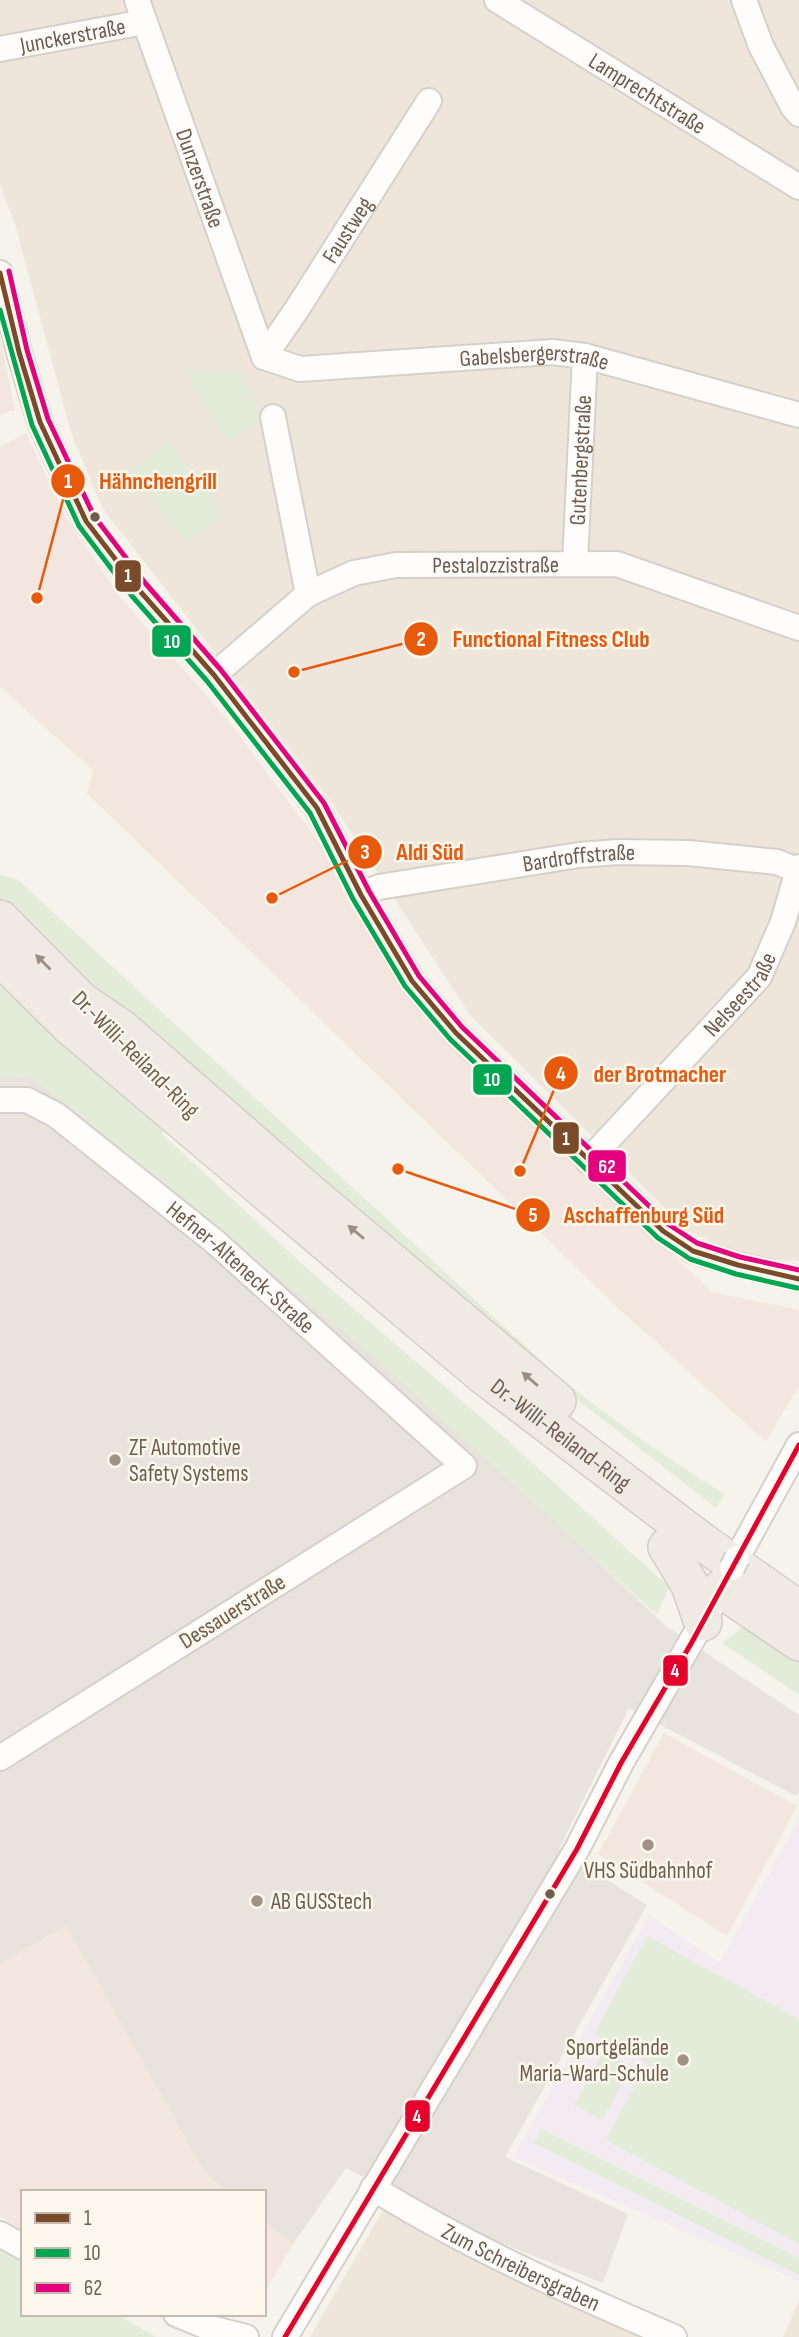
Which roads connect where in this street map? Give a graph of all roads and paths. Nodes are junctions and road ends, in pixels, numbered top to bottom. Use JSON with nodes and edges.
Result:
{"nodes":[{"id":1,"x":497,"y":0,"type":"edge"},
{"id":2,"x":744,"y":0,"type":"edge"},
{"id":3,"x":140,"y":11,"type":"edge"},
{"id":4,"x":0,"y":49,"type":"edge"},
{"id":5,"x":429,"y":101,"type":"dead end"},
{"id":6,"x":799,"y":114,"type":"edge"},
{"id":7,"x":799,"y":187,"type":"edge"},
{"id":8,"x":0,"y":273,"type":"edge"},
{"id":9,"x":585,"y":356,"type":"junction"},
{"id":10,"x":264,"y":357,"type":"junction"},
{"id":11,"x":799,"y":415,"type":"edge"},
{"id":12,"x":273,"y":417,"type":"dead end"},
{"id":13,"x":575,"y":563,"type":"junction"},
{"id":14,"x":308,"y":594,"type":"junction"},
{"id":15,"x":799,"y":628,"type":"edge"},
{"id":16,"x":214,"y":674,"type":"junction"},
{"id":17,"x":799,"y":869,"type":"edge"},
{"id":18,"x":361,"y":895,"type":"junction"},
{"id":19,"x":0,"y":919,"type":"edge"},
{"id":20,"x":0,"y":957,"type":"edge"},
{"id":21,"x":78,"y":1015,"type":"junction"},
{"id":22,"x":0,"y":1100,"type":"edge"},
{"id":23,"x":589,"y":1161,"type":"junction"},
{"id":24,"x":798,"y":1278,"type":"edge"},
{"id":25,"x":795,"y":1452,"type":"edge"},
{"id":26,"x":464,"y":1466,"type":"joint"},
{"id":27,"x":667,"y":1546,"type":"junction"},
{"id":28,"x":731,"y":1560,"type":"junction"},
{"id":29,"x":799,"y":1583,"type":"edge"},
{"id":30,"x":799,"y":1610,"type":"edge"},
{"id":31,"x":703,"y":1622,"type":"junction"},
{"id":32,"x":799,"y":1642,"type":"edge"},
{"id":33,"x":0,"y":1758,"type":"edge"},
{"id":34,"x":373,"y":2188,"type":"junction"},
{"id":35,"x":0,"y":2234,"type":"edge"},
{"id":36,"x":21,"y":2246,"type":"edge"},
{"id":37,"x":180,"y":2316,"type":"edge"},
{"id":38,"x":213,"y":2333,"type":"edge"},
{"id":39,"x":246,"y":2337,"type":"edge"},
{"id":40,"x":285,"y":2337,"type":"edge"},
{"id":41,"x":674,"y":2337,"type":"edge"}],
"edges":[{"from":1,"to":7,"type":"street","name":"Lamprechtstraße"},
{"from":2,"to":6,"type":"street"},
{"from":3,"to":4,"type":"street","name":"Junckerstraße"},
{"from":3,"to":10,"type":"street","name":"Dunzerstraße"},
{"from":5,"to":10,"type":"street","name":"Faustweg"},
{"from":8,"to":16,"type":"street"},
{"from":9,"to":10,"type":"street","name":"Gabelsbergerstraße"},
{"from":9,"to":11,"type":"street","name":"Gabelsbergerstraße"},
{"from":9,"to":13,"type":"street","name":"Gutenbergstraße"},
{"from":12,"to":14,"type":"street"},
{"from":13,"to":14,"type":"street","name":"Pestalozzistraße"},
{"from":13,"to":15,"type":"street","name":"Pestalozzistraße"},
{"from":14,"to":16,"type":"street","name":"Pestalozzistraße"},
{"from":16,"to":18,"type":"street"},
{"from":17,"to":18,"type":"street","name":"Bardroffstraße"},
{"from":17,"to":23,"type":"street","name":"Nelseestraße"},
{"from":18,"to":23,"type":"street"},
{"from":21,"to":19,"type":"highway","name":"Dr.-Willi-Reiland-Ring","one_way":true},
{"from":20,"to":21,"type":"highway","name":"Dr.-Willi-Reiland-Ring"},
{"from":21,"to":27,"type":"highway"},
{"from":28,"to":21,"type":"highway","one_way":true},
{"from":21,"to":30,"type":"highway","name":"Dr.-Willi-Reiland-Ring"},
{"from":22,"to":26,"type":"street","name":"Hefner-Alteneck-Straße"},
{"from":23,"to":24,"type":"street"},
{"from":25,"to":28,"type":"street"},
{"from":26,"to":33,"type":"street","name":"Dessauerstraße"},
{"from":27,"to":28,"type":"highway"},
{"from":27,"to":31,"type":"highway"},
{"from":28,"to":29,"type":"highway"},
{"from":28,"to":31,"type":"street"},
{"from":28,"to":32,"type":"highway"},
{"from":31,"to":34,"type":"street"},
{"from":34,"to":40,"type":"street"},
{"from":34,"to":41,"type":"street","name":"Zum Schreibersgraben"},
{"from":35,"to":36,"type":"street"},
{"from":37,"to":38,"type":"street"},
{"from":38,"to":39,"type":"street"}]}
